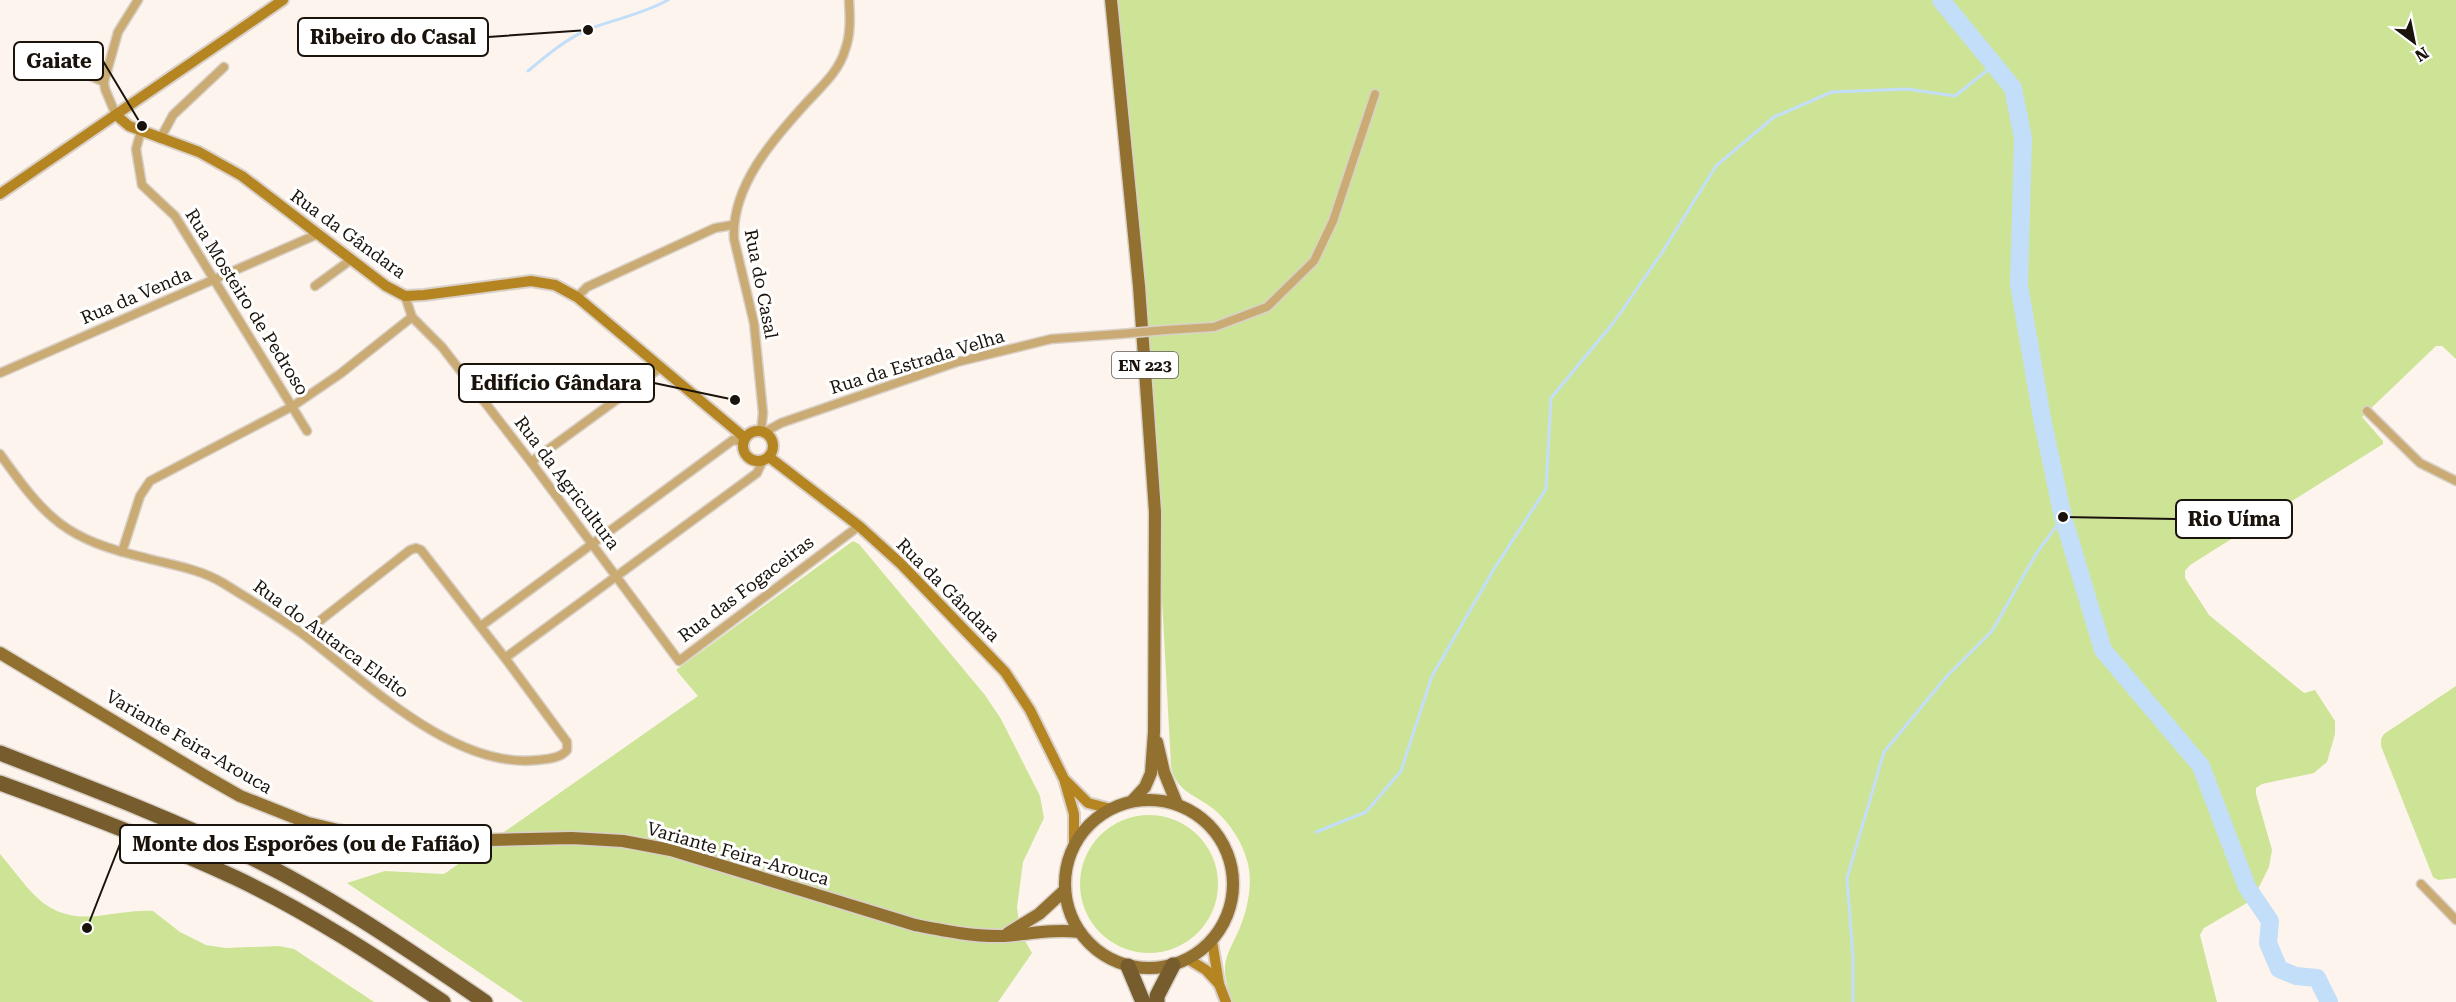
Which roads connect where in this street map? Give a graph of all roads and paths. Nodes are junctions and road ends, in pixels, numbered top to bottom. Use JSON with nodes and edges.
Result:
{"nodes":[{"id":1,"x":138,"y":0,"type":"edge"},
{"id":2,"x":284,"y":0,"type":"edge"},
{"id":3,"x":849,"y":0,"type":"edge"},
{"id":4,"x":1112,"y":0,"type":"edge"},
{"id":5,"x":58,"y":57,"type":"dead end"},
{"id":6,"x":224,"y":67,"type":"dead end"},
{"id":7,"x":104,"y":82,"type":"junction"},
{"id":8,"x":1375,"y":94,"type":"dead end"},
{"id":9,"x":116,"y":115,"type":"junction"},
{"id":10,"x":141,"y":131,"type":"junction"},
{"id":11,"x":160,"y":138,"type":"junction"},
{"id":12,"x":0,"y":194,"type":"edge"},
{"id":13,"x":733,"y":225,"type":"junction"},
{"id":14,"x":318,"y":234,"type":"junction"},
{"id":15,"x":352,"y":259,"type":"junction"},
{"id":16,"x":214,"y":280,"type":"junction"},
{"id":17,"x":315,"y":286,"type":"dead end"},
{"id":18,"x":405,"y":296,"type":"junction"},
{"id":19,"x":577,"y":297,"type":"junction"},
{"id":20,"x":412,"y":317,"type":"junction"},
{"id":21,"x":660,"y":368,"type":"junction"},
{"id":22,"x":0,"y":373,"type":"edge"},
{"id":23,"x":293,"y":406,"type":"junction"},
{"id":24,"x":2367,"y":411,"type":"dead end"},
{"id":25,"x":307,"y":431,"type":"dead end"},
{"id":26,"x":763,"y":432,"type":"junction"},
{"id":27,"x":744,"y":440,"type":"junction"},
{"id":28,"x":0,"y":454,"type":"edge"},
{"id":29,"x":766,"y":459,"type":"junction"},
{"id":30,"x":531,"y":462,"type":"junction"},
{"id":31,"x":2456,"y":482,"type":"edge"},
{"id":32,"x":859,"y":526,"type":"junction"},
{"id":33,"x":593,"y":544,"type":"junction"},
{"id":34,"x":122,"y":552,"type":"junction"},
{"id":35,"x":617,"y":577,"type":"junction"},
{"id":36,"x":481,"y":626,"type":"junction"},
{"id":37,"x":303,"y":634,"type":"junction"},
{"id":38,"x":0,"y":653,"type":"edge"},
{"id":39,"x":506,"y":658,"type":"junction"},
{"id":40,"x":1154,"y":732,"type":"junction"},
{"id":41,"x":0,"y":753,"type":"edge"},
{"id":42,"x":1064,"y":779,"type":"junction"},
{"id":43,"x":0,"y":783,"type":"edge"},
{"id":44,"x":1132,"y":801,"type":"junction"},
{"id":45,"x":1177,"y":804,"type":"junction"},
{"id":46,"x":1111,"y":809,"type":"junction"},
{"id":47,"x":1074,"y":846,"type":"junction"},
{"id":48,"x":2421,"y":885,"type":"dead end"},
{"id":49,"x":1065,"y":890,"type":"junction"},
{"id":50,"x":2456,"y":920,"type":"edge"},
{"id":51,"x":1080,"y":932,"type":"junction"},
{"id":52,"x":1005,"y":936,"type":"junction"},
{"id":53,"x":1212,"y":941,"type":"junction"},
{"id":54,"x":1180,"y":962,"type":"junction"},
{"id":55,"x":1128,"y":966,"type":"junction"},
{"id":56,"x":1219,"y":984,"type":"junction"},
{"id":57,"x":443,"y":1002,"type":"edge"},
{"id":58,"x":485,"y":1002,"type":"edge"},
{"id":59,"x":1143,"y":1002,"type":"edge"},
{"id":60,"x":1157,"y":1002,"type":"edge"},
{"id":61,"x":1226,"y":1002,"type":"edge"}],
"edges":[{"from":1,"to":7,"type":"street"},
{"from":2,"to":9,"type":"main road"},
{"from":3,"to":13,"type":"street","name":"Rua do Casal"},
{"from":4,"to":40,"type":"main road","number":"EN 223"},
{"from":5,"to":7,"type":"street"},
{"from":6,"to":11,"type":"street"},
{"from":7,"to":9,"type":"street"},
{"from":8,"to":26,"type":"street","name":"Rua da Estrada Velha","bridge":true},
{"from":9,"to":10,"type":"main road","name":"Rua da Gândara"},
{"from":9,"to":12,"type":"main road"},
{"from":10,"to":11,"type":"main road","name":"Rua da Gândara"},
{"from":10,"to":16,"type":"street","name":"Rua Mosteiro de Pedroso"},
{"from":11,"to":14,"type":"main road","name":"Rua da Gândara"},
{"from":13,"to":19,"type":"street"},
{"from":13,"to":26,"type":"street","name":"Rua do Casal"},
{"from":14,"to":15,"type":"main road","name":"Rua da Gândara"},
{"from":14,"to":16,"type":"street","name":"Rua da Venda"},
{"from":15,"to":17,"type":"street"},
{"from":15,"to":18,"type":"main road","name":"Rua da Gândara"},
{"from":16,"to":22,"type":"street","name":"Rua da Venda"},
{"from":16,"to":23,"type":"street","name":"Rua Mosteiro de Pedroso"},
{"from":18,"to":19,"type":"main road","name":"Rua da Gândara"},
{"from":18,"to":20,"type":"street","name":"Rua da Agricultura"},
{"from":19,"to":21,"type":"main road","name":"Rua da Gândara"},
{"from":20,"to":23,"type":"street"},
{"from":20,"to":30,"type":"street","name":"Rua da Agricultura"},
{"from":21,"to":27,"type":"main road","name":"Rua da Gândara"},
{"from":21,"to":30,"type":"street"},
{"from":23,"to":25,"type":"street","name":"Rua Mosteiro de Pedroso"},
{"from":23,"to":34,"type":"street"},
{"from":24,"to":31,"type":"street"},
{"from":26,"to":27,"type":"main road"},
{"from":26,"to":29,"type":"main road"},
{"from":27,"to":29,"type":"main road","name":"Rua da Gândara"},
{"from":27,"to":33,"type":"street"},
{"from":28,"to":34,"type":"street","name":"Rua do Autarca Eleito"},
{"from":29,"to":32,"type":"main road","name":"Rua da Gândara"},
{"from":29,"to":35,"type":"street"},
{"from":30,"to":33,"type":"street","name":"Rua da Agricultura"},
{"from":32,"to":35,"type":"street","name":"Rua das Fogaceiras"},
{"from":32,"to":42,"type":"main road","name":"Rua da Gândara"},
{"from":33,"to":35,"type":"street","name":"Rua da Agricultura"},
{"from":33,"to":36,"type":"street"},
{"from":34,"to":37,"type":"street","name":"Rua do Autarca Eleito"},
{"from":35,"to":39,"type":"street"},
{"from":36,"to":37,"type":"street"},
{"from":36,"to":39,"type":"street"},
{"from":37,"to":39,"type":"street","name":"Rua do Autarca Eleito"},
{"from":38,"to":52,"type":"main road","name":"Variante Feira-Arouca"},
{"from":40,"to":44,"type":"main road","number":"EN 223"},
{"from":40,"to":45,"type":"main road","number":"EN 223"},
{"from":41,"to":58,"type":"highway"},
{"from":42,"to":46,"type":"main road","name":"Rua da Gândara"},
{"from":42,"to":47,"type":"main road","name":"Rua da Gândara"},
{"from":43,"to":57,"type":"highway"},
{"from":44,"to":45,"type":"main road"},
{"from":44,"to":46,"type":"main road"},
{"from":45,"to":53,"type":"main road"},
{"from":46,"to":47,"type":"main road"},
{"from":47,"to":49,"type":"main road"},
{"from":48,"to":50,"type":"street"},
{"from":49,"to":51,"type":"main road"},
{"from":49,"to":52,"type":"main road"},
{"from":51,"to":52,"type":"main road","name":"Variante Feira-Arouca"},
{"from":51,"to":55,"type":"main road"},
{"from":53,"to":54,"type":"main road"},
{"from":53,"to":56,"type":"main road"},
{"from":54,"to":55,"type":"main road"},
{"from":54,"to":56,"type":"main road"},
{"from":54,"to":60,"type":"highway"},
{"from":55,"to":59,"type":"highway"},
{"from":56,"to":61,"type":"main road"}]}
